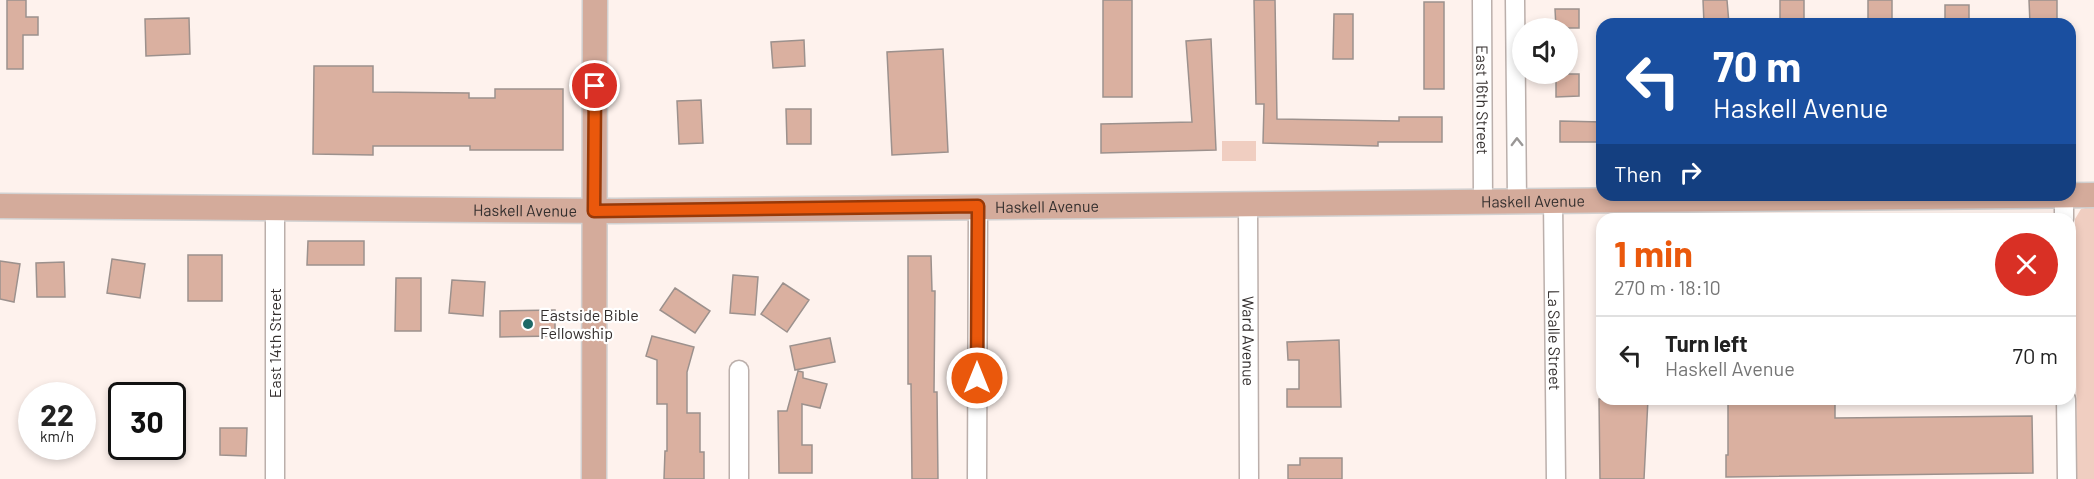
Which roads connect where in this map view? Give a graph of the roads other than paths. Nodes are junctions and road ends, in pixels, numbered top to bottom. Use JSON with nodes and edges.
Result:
{"nodes":[{"id":1,"x":596,"y":0,"type":"edge"},
{"id":2,"x":1482,"y":0,"type":"edge"},
{"id":3,"x":1515,"y":0,"type":"edge"},
{"id":4,"x":2076,"y":195,"type":"edge"},
{"id":5,"x":2094,"y":195,"type":"edge"},
{"id":6,"x":1517,"y":200,"type":"junction"},
{"id":7,"x":1553,"y":200,"type":"junction"},
{"id":8,"x":1596,"y":200,"type":"edge"},
{"id":9,"x":1484,"y":201,"type":"junction"},
{"id":10,"x":1248,"y":203,"type":"junction"},
{"id":11,"x":978,"y":206,"type":"junction"},
{"id":12,"x":0,"y":207,"type":"edge"},
{"id":13,"x":275,"y":208,"type":"junction"},
{"id":14,"x":594,"y":211,"type":"junction"},
{"id":15,"x":739,"y":370,"type":"dead end"},
{"id":16,"x":2066,"y":405,"type":"edge"},
{"id":17,"x":274,"y":479,"type":"edge"},
{"id":18,"x":594,"y":479,"type":"edge"},
{"id":19,"x":739,"y":479,"type":"edge"},
{"id":20,"x":977,"y":479,"type":"edge"},
{"id":21,"x":1250,"y":479,"type":"edge"},
{"id":22,"x":1556,"y":479,"type":"edge"},
{"id":23,"x":2067,"y":479,"type":"edge"}],
"edges":[{"from":1,"to":14,"type":"main road"},
{"from":2,"to":9,"type":"street","name":"East 16th Street"},
{"from":6,"to":3,"type":"street","name":"East 16th Street","one_way":true},
{"from":4,"to":5,"type":"main road","name":"Haskell Avenue"},
{"from":6,"to":7,"type":"main road","name":"Haskell Avenue"},
{"from":6,"to":9,"type":"main road","name":"Haskell Avenue"},
{"from":7,"to":8,"type":"main road","name":"Haskell Avenue"},
{"from":7,"to":22,"type":"street","name":"La Salle Street"},
{"from":9,"to":10,"type":"main road","name":"Haskell Avenue"},
{"from":10,"to":11,"type":"main road","name":"Haskell Avenue"},
{"from":10,"to":21,"type":"street","name":"Ward Avenue"},
{"from":11,"to":14,"type":"main road","name":"Haskell Avenue"},
{"from":11,"to":20,"type":"street"},
{"from":12,"to":13,"type":"main road","name":"Haskell Avenue"},
{"from":13,"to":14,"type":"main road","name":"Haskell Avenue"},
{"from":13,"to":17,"type":"street","name":"East 14th Street"},
{"from":14,"to":18,"type":"main road"},
{"from":15,"to":19,"type":"street"},
{"from":16,"to":23,"type":"street"}]}
